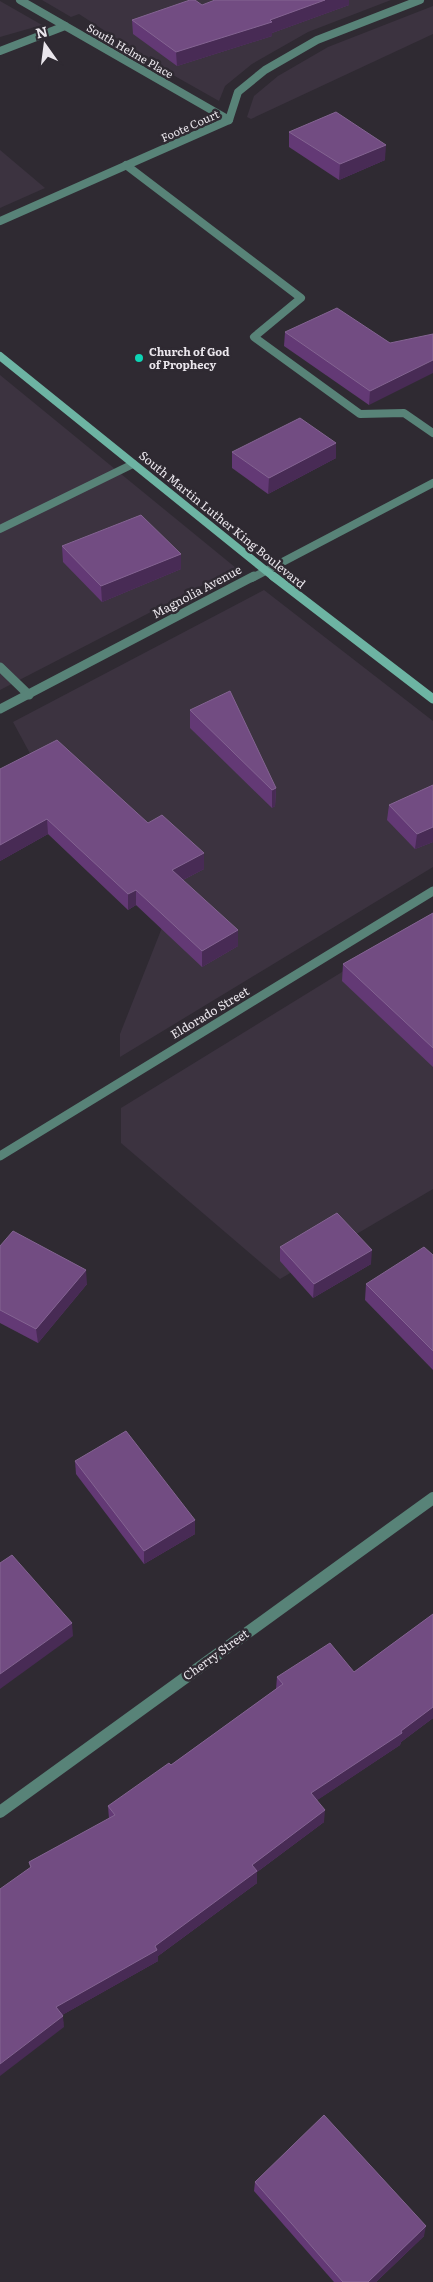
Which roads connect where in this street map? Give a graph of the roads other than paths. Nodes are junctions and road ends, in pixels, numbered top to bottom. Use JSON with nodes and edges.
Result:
{"nodes":[{"id":1,"x":20,"y":0,"type":"edge"},
{"id":2,"x":420,"y":0,"type":"edge"},
{"id":3,"x":65,"y":26,"type":"junction"},
{"id":4,"x":0,"y":51,"type":"edge"},
{"id":5,"x":229,"y":120,"type":"junction"},
{"id":6,"x":126,"y":165,"type":"junction"},
{"id":7,"x":0,"y":221,"type":"edge"},
{"id":8,"x":0,"y":356,"type":"edge"},
{"id":9,"x":433,"y":433,"type":"edge"},
{"id":10,"x":133,"y":464,"type":"junction"},
{"id":11,"x":433,"y":484,"type":"edge"},
{"id":12,"x":0,"y":530,"type":"edge"},
{"id":13,"x":266,"y":571,"type":"junction"},
{"id":14,"x":0,"y":667,"type":"edge"},
{"id":15,"x":28,"y":695,"type":"junction"},
{"id":16,"x":433,"y":699,"type":"edge"},
{"id":17,"x":0,"y":710,"type":"edge"},
{"id":18,"x":433,"y":891,"type":"edge"},
{"id":19,"x":0,"y":1156,"type":"edge"},
{"id":20,"x":433,"y":1498,"type":"edge"},
{"id":21,"x":0,"y":1812,"type":"edge"}],
"edges":[{"from":1,"to":3,"type":"street","name":"South Helme Place"},
{"from":2,"to":5,"type":"street","name":"Foote Court"},
{"from":3,"to":4,"type":"street"},
{"from":3,"to":5,"type":"street","name":"South Helme Place"},
{"from":5,"to":6,"type":"street","name":"Foote Court"},
{"from":6,"to":7,"type":"street","name":"Foote Court"},
{"from":6,"to":9,"type":"street"},
{"from":8,"to":10,"type":"street","name":"South Martin Luther King Boulevard"},
{"from":10,"to":12,"type":"street"},
{"from":10,"to":13,"type":"street","name":"South Martin Luther King Boulevard"},
{"from":11,"to":13,"type":"street","name":"Magnolia Avenue"},
{"from":13,"to":15,"type":"street","name":"Magnolia Avenue"},
{"from":13,"to":16,"type":"street","name":"South Martin Luther King Boulevard"},
{"from":14,"to":15,"type":"street"},
{"from":15,"to":17,"type":"street","name":"Magnolia Avenue"},
{"from":18,"to":19,"type":"street","name":"Eldorado Street"},
{"from":20,"to":21,"type":"street","name":"Cherry Street"}]}
